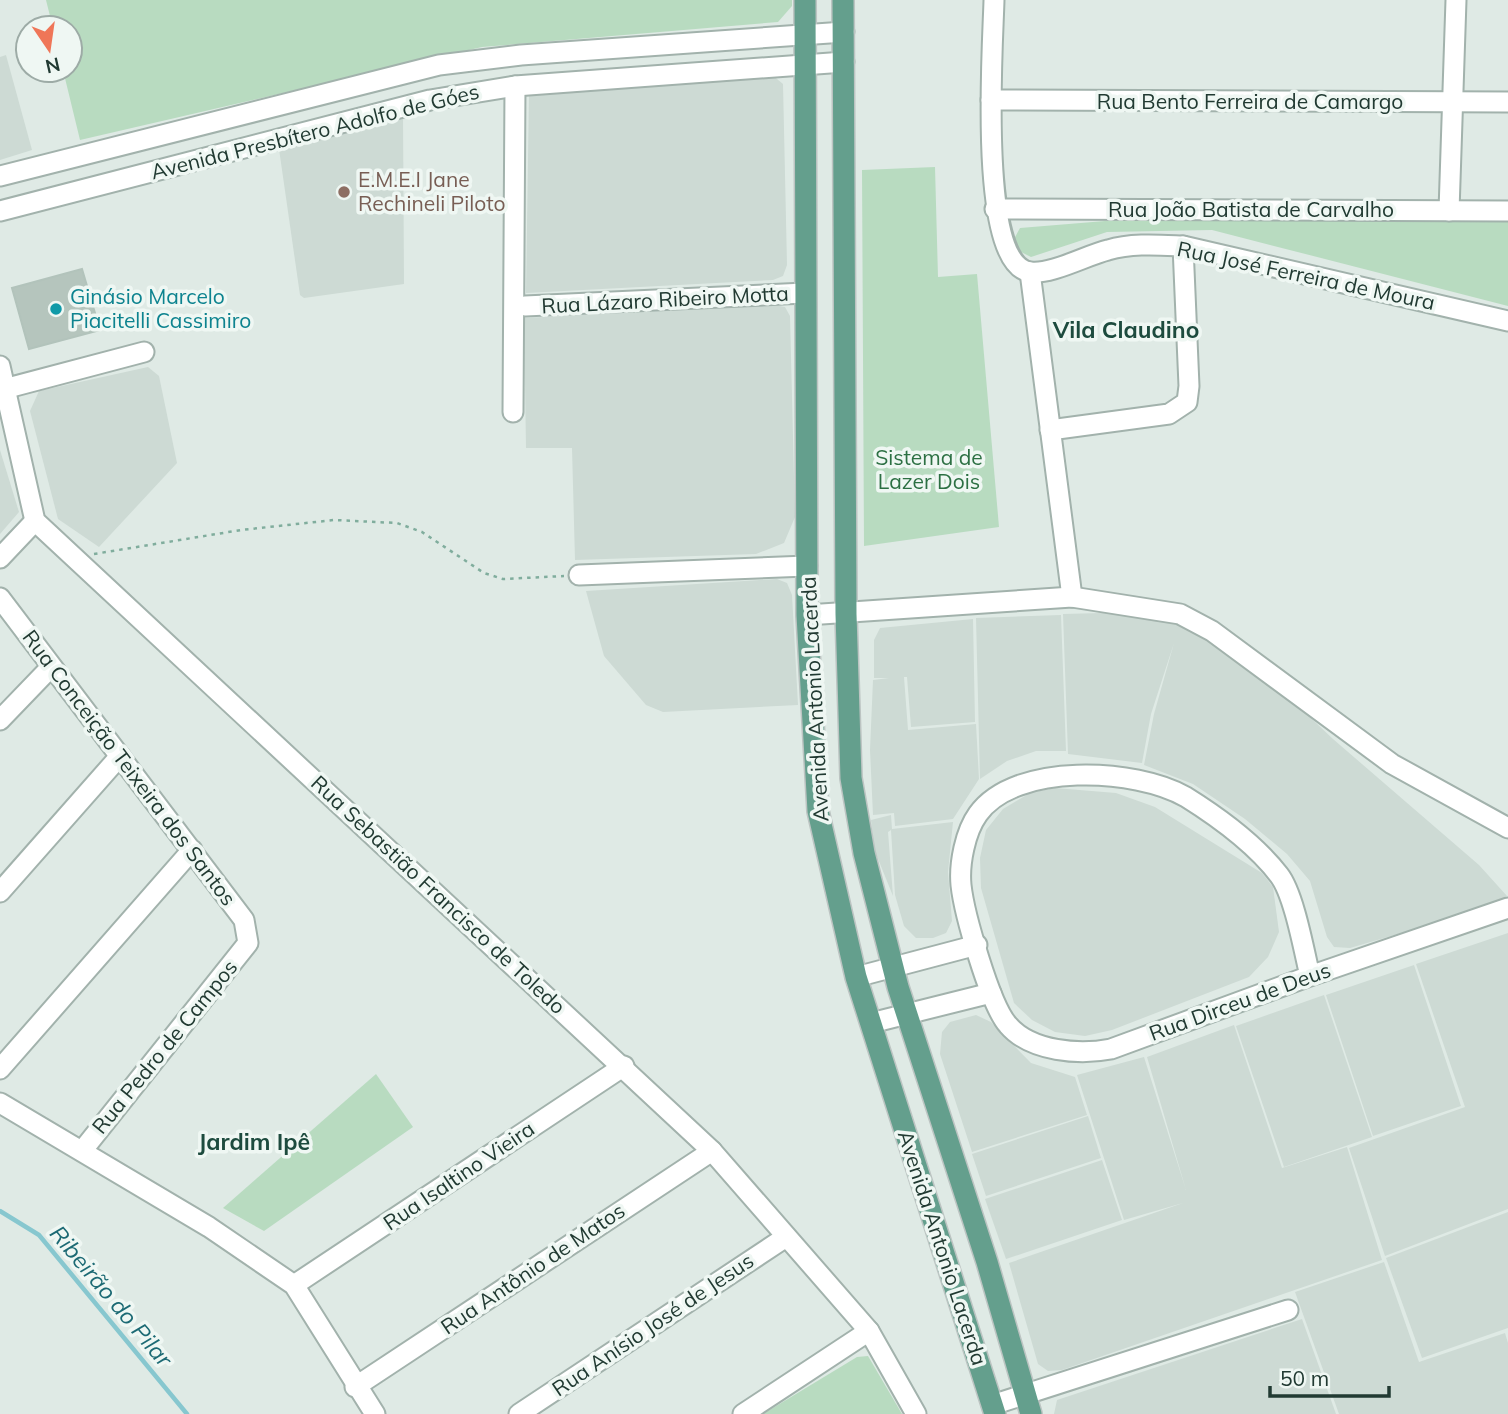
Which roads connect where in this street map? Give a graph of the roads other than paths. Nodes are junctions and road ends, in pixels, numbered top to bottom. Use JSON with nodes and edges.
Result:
{"nodes":[{"id":1,"x":805,"y":0,"type":"edge"},
{"id":2,"x":843,"y":0,"type":"edge"},
{"id":3,"x":994,"y":0,"type":"edge"},
{"id":4,"x":1456,"y":0,"type":"edge"},
{"id":5,"x":844,"y":33,"type":"junction"},
{"id":6,"x":805,"y":34,"type":"junction"},
{"id":7,"x":844,"y":62,"type":"junction"},
{"id":8,"x":805,"y":64,"type":"junction"},
{"id":9,"x":515,"y":86,"type":"junction"},
{"id":10,"x":991,"y":100,"type":"junction"},
{"id":11,"x":1451,"y":103,"type":"junction"},
{"id":12,"x":1508,"y":103,"type":"edge"},
{"id":13,"x":0,"y":176,"type":"edge"},
{"id":14,"x":995,"y":209,"type":"junction"},
{"id":15,"x":0,"y":211,"type":"edge"},
{"id":16,"x":1448,"y":211,"type":"junction"},
{"id":17,"x":1508,"y":211,"type":"edge"},
{"id":18,"x":1182,"y":246,"type":"junction"},
{"id":19,"x":1026,"y":270,"type":"junction"},
{"id":20,"x":805,"y":293,"type":"junction"},
{"id":21,"x":525,"y":306,"type":"dead end"},
{"id":22,"x":1508,"y":321,"type":"edge"},
{"id":23,"x":144,"y":352,"type":"dead end"},
{"id":24,"x":0,"y":366,"type":"edge"},
{"id":25,"x":3,"y":389,"type":"edge"},
{"id":26,"x":513,"y":412,"type":"dead end"},
{"id":27,"x":1050,"y":430,"type":"junction"},
{"id":28,"x":35,"y":521,"type":"junction"},
{"id":29,"x":0,"y":558,"type":"edge"},
{"id":30,"x":807,"y":565,"type":"junction"},
{"id":31,"x":579,"y":575,"type":"road end"},
{"id":32,"x":1072,"y":597,"type":"junction"},
{"id":33,"x":0,"y":598,"type":"edge"},
{"id":34,"x":846,"y":614,"type":"junction"},
{"id":35,"x":807,"y":615,"type":"junction"},
{"id":36,"x":51,"y":667,"type":"junction"},
{"id":37,"x":0,"y":720,"type":"edge"},
{"id":38,"x":120,"y":756,"type":"junction"},
{"id":39,"x":1508,"y":828,"type":"edge"},
{"id":40,"x":192,"y":850,"type":"junction"},
{"id":41,"x":0,"y":892,"type":"edge"},
{"id":42,"x":1508,"y":908,"type":"edge"},
{"id":43,"x":248,"y":943,"type":"joint"},
{"id":44,"x":977,"y":945,"type":"junction"},
{"id":45,"x":893,"y":967,"type":"junction"},
{"id":46,"x":1310,"y":976,"type":"junction"},
{"id":47,"x":856,"y":977,"type":"junction"},
{"id":48,"x":991,"y":993,"type":"junction"},
{"id":49,"x":905,"y":1014,"type":"junction"},
{"id":50,"x":871,"y":1023,"type":"junction"},
{"id":51,"x":624,"y":1066,"type":"junction"},
{"id":52,"x":0,"y":1069,"type":"edge"},
{"id":53,"x":0,"y":1103,"type":"edge"},
{"id":54,"x":82,"y":1151,"type":"junction"},
{"id":55,"x":712,"y":1151,"type":"junction"},
{"id":56,"x":786,"y":1237,"type":"junction"},
{"id":57,"x":294,"y":1286,"type":"junction"},
{"id":58,"x":1288,"y":1310,"type":"dead end"},
{"id":59,"x":869,"y":1331,"type":"junction"},
{"id":60,"x":355,"y":1387,"type":"junction"},
{"id":61,"x":1026,"y":1393,"type":"junction"},
{"id":62,"x":994,"y":1410,"type":"edge"},
{"id":63,"x":375,"y":1414,"type":"edge"},
{"id":64,"x":520,"y":1414,"type":"edge"},
{"id":65,"x":743,"y":1414,"type":"edge"},
{"id":66,"x":916,"y":1414,"type":"edge"},
{"id":67,"x":1031,"y":1414,"type":"edge"}],
"edges":[{"from":1,"to":6,"type":"main road","name":"Avenida Antonio Lacerda"},
{"from":2,"to":5,"type":"main road","name":"Avenida Antonio Lacerda"},
{"from":3,"to":10,"type":"street"},
{"from":4,"to":11,"type":"street"},
{"from":5,"to":6,"type":"street","name":"Avenida Presbítero Adolfo de Góes"},
{"from":5,"to":7,"type":"main road","name":"Avenida Antonio Lacerda"},
{"from":6,"to":8,"type":"main road","name":"Avenida Antonio Lacerda"},
{"from":6,"to":13,"type":"street","name":"Avenida Presbítero Adolfo de Góes"},
{"from":7,"to":8,"type":"street","name":"Avenida Presbítero Adolfo de Góes"},
{"from":7,"to":34,"type":"main road","name":"Avenida Antonio Lacerda"},
{"from":8,"to":9,"type":"street","name":"Avenida Presbítero Adolfo de Góes"},
{"from":8,"to":20,"type":"main road","name":"Avenida Antonio Lacerda"},
{"from":9,"to":15,"type":"street","name":"Avenida Presbítero Adolfo de Góes"},
{"from":9,"to":26,"type":"street"},
{"from":10,"to":11,"type":"street","name":"Rua Bento Ferreira de Camargo"},
{"from":10,"to":14,"type":"street"},
{"from":11,"to":12,"type":"street","name":"Rua Bento Ferreira de Camargo"},
{"from":11,"to":16,"type":"street"},
{"from":14,"to":16,"type":"street","name":"Rua João Batista de Carvalho"},
{"from":14,"to":19,"type":"street"},
{"from":16,"to":17,"type":"street","name":"Rua João Batista de Carvalho"},
{"from":18,"to":19,"type":"street","name":"Rua José Ferreira de Moura"},
{"from":18,"to":22,"type":"street","name":"Rua José Ferreira de Moura"},
{"from":18,"to":27,"type":"street"},
{"from":19,"to":27,"type":"street"},
{"from":20,"to":21,"type":"street","name":"Rua Lázaro Ribeiro Motta"},
{"from":20,"to":30,"type":"main road","name":"Avenida Antonio Lacerda"},
{"from":23,"to":25,"type":"street"},
{"from":24,"to":25,"type":"street"},
{"from":25,"to":28,"type":"street"},
{"from":27,"to":32,"type":"street"},
{"from":28,"to":29,"type":"street"},
{"from":28,"to":51,"type":"street","name":"Rua Sebastião Francisco de Toledo"},
{"from":30,"to":31,"type":"street"},
{"from":30,"to":35,"type":"main road","name":"Avenida Antonio Lacerda"},
{"from":32,"to":34,"type":"street"},
{"from":32,"to":39,"type":"street"},
{"from":33,"to":36,"type":"street","name":"Rua Conceição Teixeira dos Santos"},
{"from":34,"to":35,"type":"street"},
{"from":34,"to":45,"type":"main road","name":"Avenida Antonio Lacerda"},
{"from":35,"to":47,"type":"main road","name":"Avenida Antonio Lacerda"},
{"from":36,"to":37,"type":"street"},
{"from":36,"to":38,"type":"street","name":"Rua Conceição Teixeira dos Santos"},
{"from":38,"to":40,"type":"street","name":"Rua Conceição Teixeira dos Santos"},
{"from":38,"to":41,"type":"street"},
{"from":40,"to":43,"type":"street","name":"Rua Conceição Teixeira dos Santos"},
{"from":40,"to":52,"type":"street"},
{"from":42,"to":46,"type":"street","name":"Rua Dirceu de Deus"},
{"from":43,"to":54,"type":"street","name":"Rua Pedro de Campos"},
{"from":44,"to":45,"type":"street"},
{"from":44,"to":46,"type":"street","name":"Rua Dirceu de Deus"},
{"from":44,"to":48,"type":"street","name":"Rua Dirceu de Deus"},
{"from":45,"to":47,"type":"street"},
{"from":45,"to":49,"type":"main road","name":"Avenida Antonio Lacerda"},
{"from":46,"to":48,"type":"street","name":"Rua Dirceu de Deus"},
{"from":47,"to":50,"type":"main road","name":"Avenida Antonio Lacerda"},
{"from":48,"to":49,"type":"street"},
{"from":49,"to":50,"type":"street"},
{"from":49,"to":61,"type":"main road","name":"Avenida Antonio Lacerda"},
{"from":50,"to":62,"type":"main road","name":"Avenida Antonio Lacerda"},
{"from":51,"to":55,"type":"street","name":"Rua Sebastião Francisco de Toledo"},
{"from":51,"to":57,"type":"street","name":"Rua Isaltino Vieira"},
{"from":53,"to":54,"type":"street"},
{"from":54,"to":57,"type":"street"},
{"from":55,"to":56,"type":"street","name":"Rua Sebastião Francisco de Toledo"},
{"from":55,"to":60,"type":"street","name":"Rua Antônio de Matos"},
{"from":56,"to":59,"type":"street","name":"Rua Sebastião Francisco de Toledo"},
{"from":56,"to":64,"type":"street","name":"Rua Anísio José de Jesus"},
{"from":57,"to":60,"type":"street"},
{"from":58,"to":61,"type":"street"},
{"from":59,"to":65,"type":"street"},
{"from":59,"to":66,"type":"street","name":"Rua Sebastião Francisco de Toledo"},
{"from":60,"to":63,"type":"street"},
{"from":61,"to":62,"type":"street"},
{"from":61,"to":67,"type":"main road","name":"Avenida Antonio Lacerda"}]}
